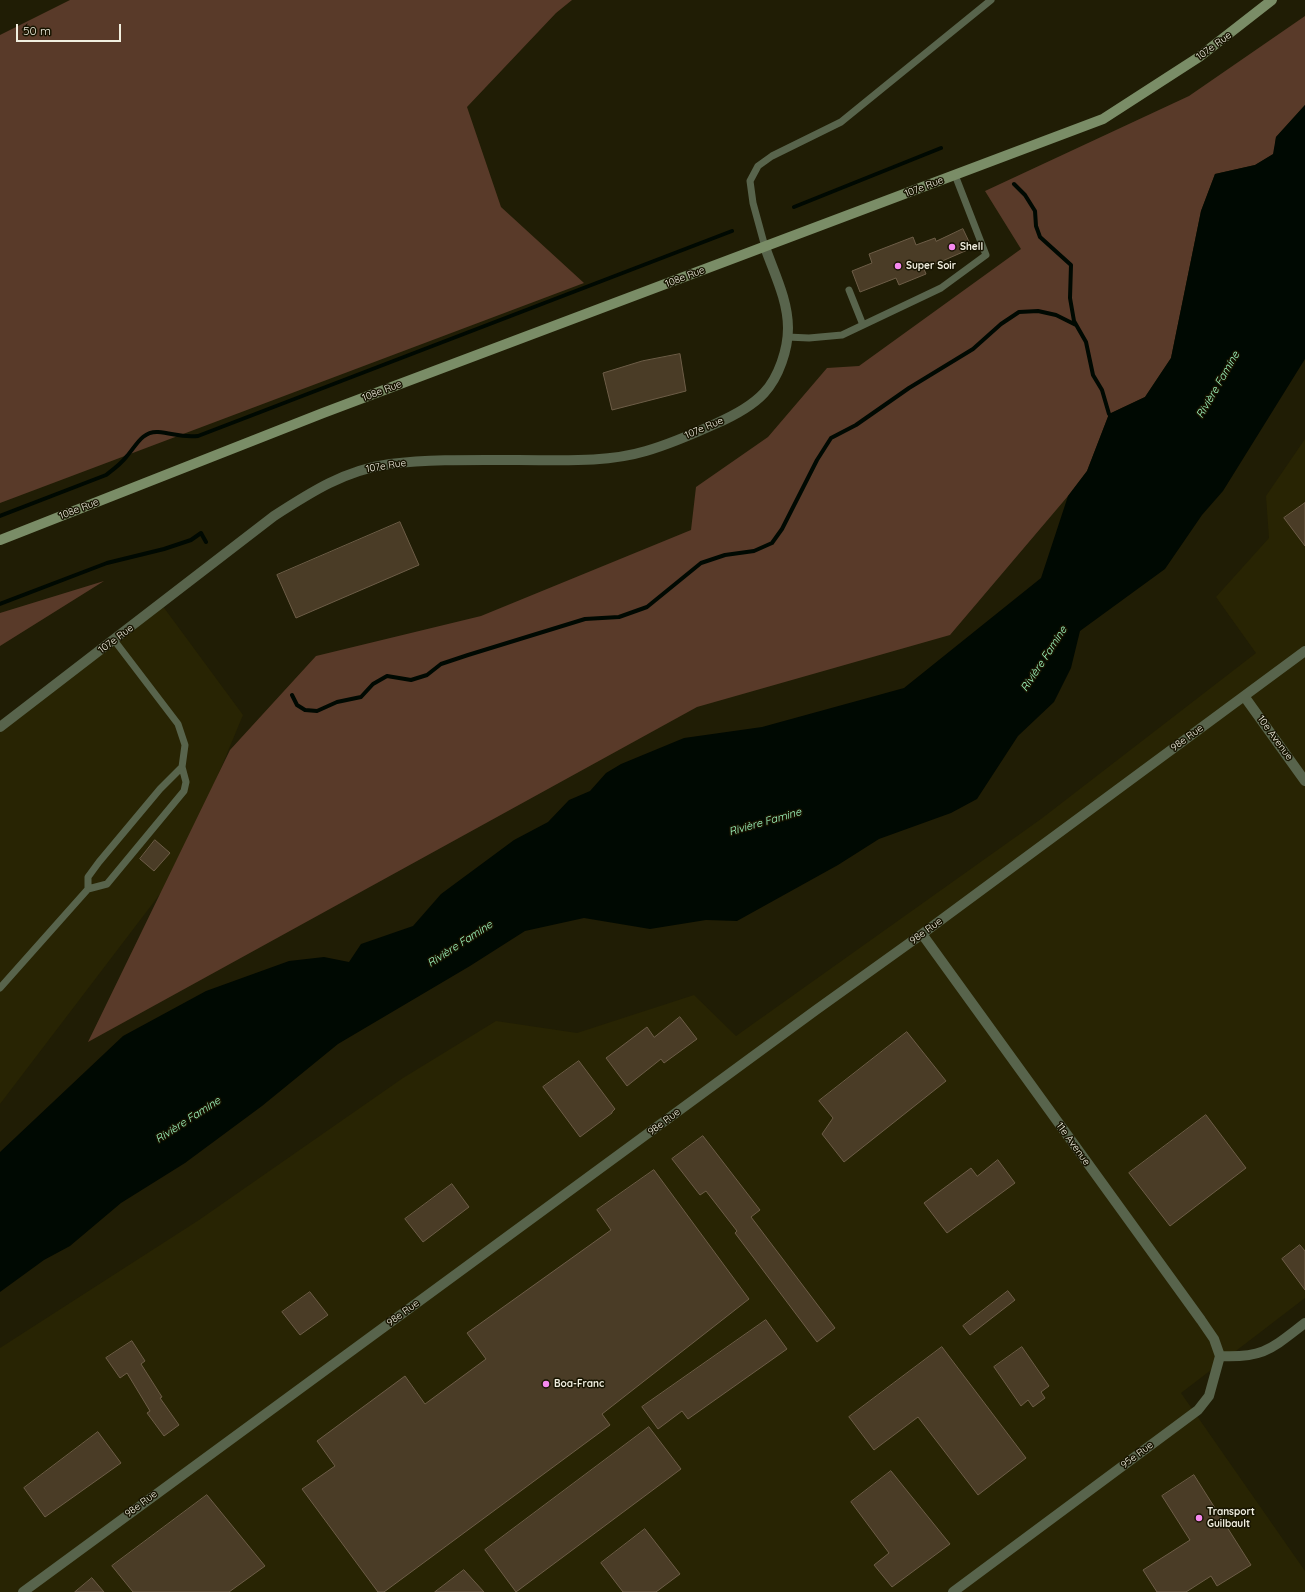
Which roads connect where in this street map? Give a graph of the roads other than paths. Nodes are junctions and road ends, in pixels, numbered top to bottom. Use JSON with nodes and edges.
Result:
{"nodes":[{"id":1,"x":991,"y":0,"type":"edge"},
{"id":2,"x":1272,"y":0,"type":"edge"},
{"id":3,"x":955,"y":175,"type":"junction"},
{"id":4,"x":765,"y":247,"type":"junction"},
{"id":5,"x":848,"y":290,"type":"dead end"},
{"id":6,"x":863,"y":325,"type":"junction"},
{"id":7,"x":787,"y":336,"type":"junction"},
{"id":8,"x":0,"y":540,"type":"edge"},
{"id":9,"x":114,"y":640,"type":"junction"},
{"id":10,"x":1305,"y":651,"type":"edge"},
{"id":11,"x":1244,"y":696,"type":"junction"},
{"id":12,"x":0,"y":727,"type":"edge"},
{"id":13,"x":182,"y":767,"type":"junction"},
{"id":14,"x":1305,"y":781,"type":"edge"},
{"id":15,"x":88,"y":889,"type":"junction"},
{"id":16,"x":922,"y":934,"type":"junction"},
{"id":17,"x":0,"y":988,"type":"edge"},
{"id":18,"x":1305,"y":1323,"type":"edge"},
{"id":19,"x":1220,"y":1356,"type":"junction"},
{"id":20,"x":23,"y":1592,"type":"edge"},
{"id":21,"x":953,"y":1592,"type":"edge"}],
"edges":[{"from":1,"to":4,"type":"lane"},
{"from":2,"to":3,"type":"main road","name":"107e Rue"},
{"from":3,"to":4,"type":"main road","name":"107e Rue"},
{"from":3,"to":6,"type":"lane"},
{"from":4,"to":7,"type":"street","name":"107e Rue"},
{"from":4,"to":8,"type":"main road","name":"108e Rue"},
{"from":5,"to":6,"type":"lane"},
{"from":6,"to":7,"type":"lane"},
{"from":7,"to":9,"type":"street","name":"107e Rue"},
{"from":9,"to":12,"type":"street","name":"107e Rue"},
{"from":9,"to":13,"type":"lane"},
{"from":10,"to":11,"type":"street","name":"98e Rue"},
{"from":11,"to":14,"type":"street","name":"10e Avenue"},
{"from":11,"to":16,"type":"street","name":"98e Rue"},
{"from":13,"to":15,"type":"lane"},
{"from":13,"to":15,"type":"lane"},
{"from":15,"to":17,"type":"lane"},
{"from":16,"to":19,"type":"street","name":"11e Avenue"},
{"from":16,"to":20,"type":"street","name":"98e Rue"},
{"from":18,"to":19,"type":"street"},
{"from":19,"to":21,"type":"street","name":"95e Rue"}]}
